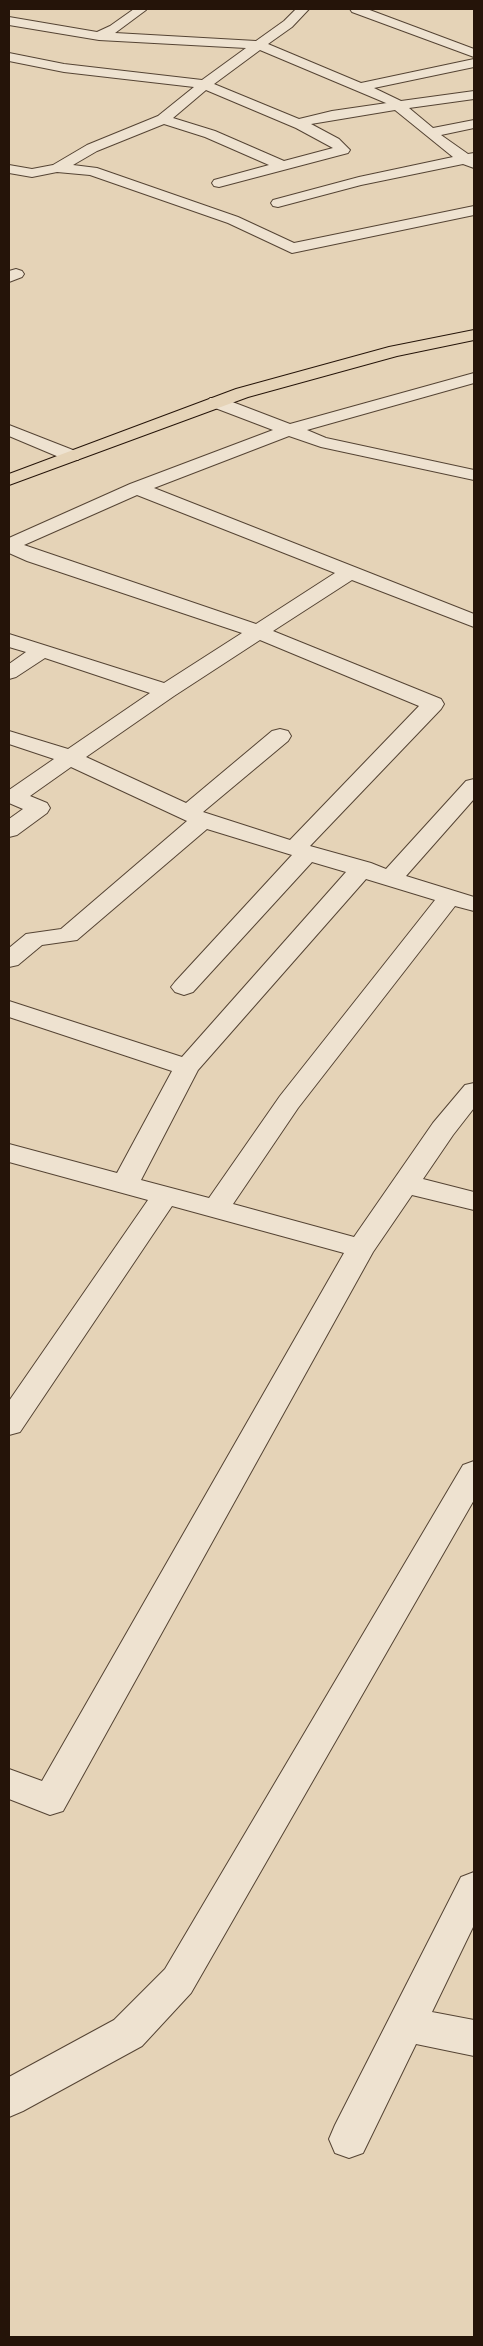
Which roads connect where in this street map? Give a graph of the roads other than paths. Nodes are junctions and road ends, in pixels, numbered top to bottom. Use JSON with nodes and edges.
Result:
{"nodes":[{"id":1,"x":303,"y":9,"type":"edge"},
{"id":2,"x":356,"y":9,"type":"edge"},
{"id":3,"x":140,"y":10,"type":"edge"},
{"id":4,"x":39,"y":12,"type":"dead end"},
{"id":5,"x":13,"y":22,"type":"edge"},
{"id":6,"x":99,"y":36,"type":"junction"},
{"id":7,"x":259,"y":45,"type":"junction"},
{"id":8,"x":474,"y":53,"type":"edge"},
{"id":9,"x":9,"y":57,"type":"edge"},
{"id":10,"x":474,"y":63,"type":"edge"},
{"id":11,"x":205,"y":84,"type":"junction"},
{"id":12,"x":360,"y":87,"type":"junction"},
{"id":13,"x":474,"y":95,"type":"edge"},
{"id":14,"x":399,"y":107,"type":"junction"},
{"id":15,"x":163,"y":119,"type":"junction"},
{"id":16,"x":299,"y":123,"type":"junction"},
{"id":17,"x":474,"y":124,"type":"edge"},
{"id":18,"x":430,"y":133,"type":"junction"},
{"id":19,"x":471,"y":160,"type":"edge"},
{"id":20,"x":282,"y":166,"type":"junction"},
{"id":21,"x":58,"y":168,"type":"junction"},
{"id":22,"x":9,"y":169,"type":"edge"},
{"id":23,"x":219,"y":183,"type":"dead end"},
{"id":24,"x":278,"y":203,"type":"dead end"},
{"id":25,"x":474,"y":211,"type":"edge"},
{"id":26,"x":474,"y":335,"type":"edge"},
{"id":27,"x":474,"y":378,"type":"edge"},
{"id":28,"x":216,"y":402,"type":"junction"},
{"id":29,"x":9,"y":430,"type":"edge"},
{"id":30,"x":289,"y":430,"type":"junction"},
{"id":31,"x":72,"y":456,"type":"junction"},
{"id":32,"x":474,"y":475,"type":"edge"},
{"id":33,"x":9,"y":480,"type":"edge"},
{"id":34,"x":138,"y":488,"type":"junction"},
{"id":35,"x":9,"y":546,"type":"edge"},
{"id":36,"x":350,"y":572,"type":"junction"},
{"id":37,"x":474,"y":621,"type":"edge"},
{"id":38,"x":259,"y":632,"type":"junction"},
{"id":39,"x":9,"y":640,"type":"edge"},
{"id":40,"x":40,"y":652,"type":"junction"},
{"id":41,"x":9,"y":673,"type":"edge"},
{"id":42,"x":166,"y":691,"type":"junction"},
{"id":43,"x":280,"y":736,"type":"dead end"},
{"id":44,"x":9,"y":737,"type":"edge"},
{"id":45,"x":70,"y":758,"type":"junction"},
{"id":46,"x":474,"y":786,"type":"edge"},
{"id":47,"x":196,"y":816,"type":"junction"},
{"id":48,"x":9,"y":830,"type":"edge"},
{"id":49,"x":302,"y":850,"type":"junction"},
{"id":50,"x":363,"y":868,"type":"junction"},
{"id":51,"x":392,"y":877,"type":"junction"},
{"id":52,"x":450,"y":896,"type":"junction"},
{"id":53,"x":474,"y":904,"type":"edge"},
{"id":54,"x":9,"y":960,"type":"edge"},
{"id":55,"x":184,"y":987,"type":"dead end"},
{"id":56,"x":9,"y":1009,"type":"edge"},
{"id":57,"x":187,"y":1067,"type":"junction"},
{"id":58,"x":474,"y":1091,"type":"edge"},
{"id":59,"x":9,"y":1153,"type":"edge"},
{"id":60,"x":125,"y":1184,"type":"junction"},
{"id":61,"x":405,"y":1184,"type":"junction"},
{"id":62,"x":165,"y":1195,"type":"junction"},
{"id":63,"x":474,"y":1201,"type":"edge"},
{"id":64,"x":216,"y":1208,"type":"junction"},
{"id":65,"x":361,"y":1248,"type":"junction"},
{"id":66,"x":9,"y":1424,"type":"edge"},
{"id":67,"x":474,"y":1472,"type":"edge"},
{"id":68,"x":9,"y":1784,"type":"edge"},
{"id":69,"x":474,"y":1888,"type":"edge"},
{"id":70,"x":406,"y":2024,"type":"junction"},
{"id":71,"x":474,"y":2038,"type":"edge"},
{"id":72,"x":9,"y":2098,"type":"edge"},
{"id":73,"x":349,"y":2139,"type":"dead end"}],
"edges":[{"from":1,"to":7,"type":"street"},
{"from":2,"to":8,"type":"street"},
{"from":3,"to":6,"type":"street"},
{"from":4,"to":5,"type":"street"},
{"from":5,"to":6,"type":"street"},
{"from":6,"to":7,"type":"street"},
{"from":7,"to":11,"type":"street"},
{"from":7,"to":12,"type":"street"},
{"from":9,"to":11,"type":"street"},
{"from":10,"to":12,"type":"street"},
{"from":11,"to":15,"type":"street"},
{"from":11,"to":16,"type":"street"},
{"from":12,"to":14,"type":"street"},
{"from":13,"to":14,"type":"street"},
{"from":14,"to":16,"type":"street"},
{"from":14,"to":18,"type":"street"},
{"from":15,"to":20,"type":"street"},
{"from":15,"to":21,"type":"street"},
{"from":16,"to":20,"type":"street"},
{"from":17,"to":18,"type":"street"},
{"from":18,"to":19,"type":"street"},
{"from":19,"to":24,"type":"street"},
{"from":20,"to":23,"type":"street"},
{"from":21,"to":22,"type":"street"},
{"from":21,"to":25,"type":"street"},
{"from":26,"to":28,"type":"main road"},
{"from":27,"to":30,"type":"street"},
{"from":28,"to":30,"type":"street"},
{"from":28,"to":31,"type":"main road"},
{"from":29,"to":31,"type":"street"},
{"from":30,"to":32,"type":"street"},
{"from":30,"to":34,"type":"street"},
{"from":31,"to":33,"type":"main road"},
{"from":34,"to":35,"type":"street"},
{"from":34,"to":36,"type":"street"},
{"from":35,"to":38,"type":"street"},
{"from":36,"to":37,"type":"street"},
{"from":36,"to":38,"type":"street"},
{"from":38,"to":42,"type":"street"},
{"from":38,"to":49,"type":"street"},
{"from":39,"to":40,"type":"street"},
{"from":40,"to":41,"type":"street"},
{"from":40,"to":42,"type":"street"},
{"from":42,"to":45,"type":"street"},
{"from":43,"to":47,"type":"street"},
{"from":44,"to":45,"type":"street"},
{"from":45,"to":47,"type":"street"},
{"from":45,"to":48,"type":"street"},
{"from":46,"to":51,"type":"street"},
{"from":47,"to":49,"type":"street"},
{"from":47,"to":54,"type":"street"},
{"from":49,"to":50,"type":"street"},
{"from":49,"to":55,"type":"street"},
{"from":50,"to":51,"type":"street"},
{"from":50,"to":57,"type":"street"},
{"from":51,"to":52,"type":"street"},
{"from":52,"to":53,"type":"street"},
{"from":52,"to":64,"type":"street"},
{"from":56,"to":57,"type":"street"},
{"from":57,"to":60,"type":"street"},
{"from":58,"to":61,"type":"street"},
{"from":59,"to":60,"type":"street"},
{"from":60,"to":62,"type":"street"},
{"from":61,"to":63,"type":"street"},
{"from":61,"to":65,"type":"street"},
{"from":62,"to":64,"type":"street"},
{"from":62,"to":66,"type":"street"},
{"from":64,"to":65,"type":"street"},
{"from":65,"to":68,"type":"street"},
{"from":67,"to":72,"type":"street"},
{"from":69,"to":70,"type":"street"},
{"from":70,"to":71,"type":"street"},
{"from":70,"to":73,"type":"street"}]}
